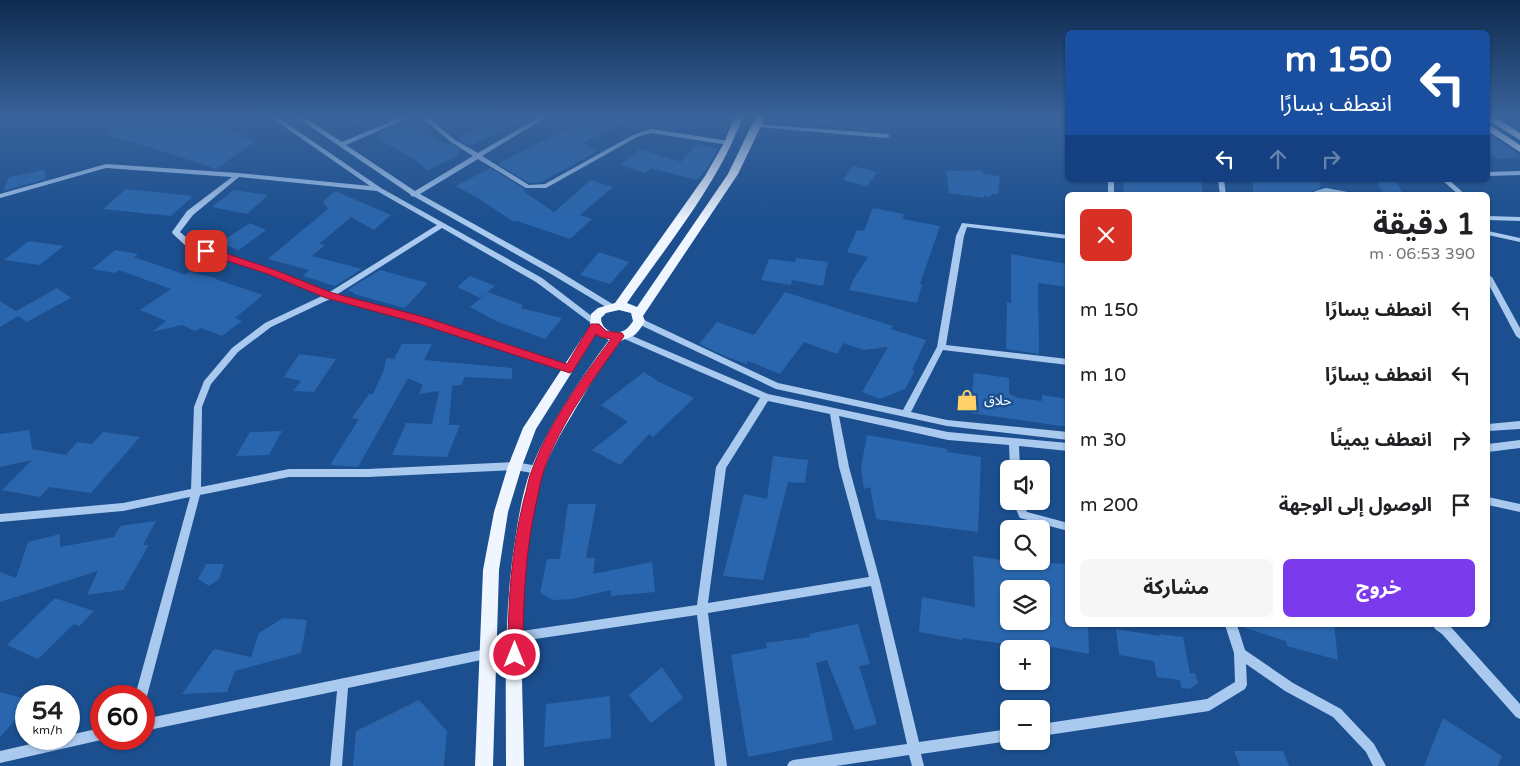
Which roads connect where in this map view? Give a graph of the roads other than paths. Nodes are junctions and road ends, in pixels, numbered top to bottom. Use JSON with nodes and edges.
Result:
{"nodes":[{"id":1,"x":324,"y":152,"type":"edge"},
{"id":2,"x":350,"y":152,"type":"edge"},
{"id":3,"x":469,"y":152,"type":"edge"},
{"id":4,"x":486,"y":152,"type":"edge"},
{"id":5,"x":607,"y":152,"type":"edge"},
{"id":6,"x":724,"y":152,"type":"edge"},
{"id":7,"x":743,"y":152,"type":"edge"},
{"id":8,"x":477,"y":157,"type":"junction"},
{"id":9,"x":1520,"y":173,"type":"edge"},
{"id":10,"x":1490,"y":174,"type":"edge"},
{"id":11,"x":238,"y":175,"type":"junction"},
{"id":12,"x":1447,"y":182,"type":"edge"},
{"id":13,"x":379,"y":189,"type":"junction"},
{"id":14,"x":1317,"y":192,"type":"edge"},
{"id":15,"x":1337,"y":192,"type":"edge"},
{"id":16,"x":1459,"y":192,"type":"edge"},
{"id":17,"x":415,"y":194,"type":"junction"},
{"id":18,"x":0,"y":196,"type":"edge"},
{"id":19,"x":402,"y":201,"type":"junction"},
{"id":20,"x":1490,"y":218,"type":"edge"},
{"id":21,"x":1520,"y":219,"type":"edge"},
{"id":22,"x":442,"y":225,"type":"junction"},
{"id":23,"x":1490,"y":234,"type":"edge"},
{"id":24,"x":1065,"y":237,"type":"edge"},
{"id":25,"x":1520,"y":240,"type":"edge"},
{"id":26,"x":1490,"y":281,"type":"edge"},
{"id":27,"x":329,"y":296,"type":"junction"},
{"id":28,"x":615,"y":306,"type":"junction"},
{"id":29,"x":639,"y":318,"type":"junction"},
{"id":30,"x":595,"y":324,"type":"junction"},
{"id":31,"x":621,"y":336,"type":"junction"},
{"id":32,"x":1520,"y":336,"type":"edge"},
{"id":33,"x":941,"y":347,"type":"junction"},
{"id":34,"x":1065,"y":362,"type":"edge"},
{"id":35,"x":570,"y":369,"type":"junction"},
{"id":36,"x":766,"y":397,"type":"junction"},
{"id":37,"x":876,"y":408,"type":"junction"},
{"id":38,"x":834,"y":412,"type":"junction"},
{"id":39,"x":905,"y":414,"type":"junction"},
{"id":40,"x":873,"y":420,"type":"junction"},
{"id":41,"x":1520,"y":425,"type":"edge"},
{"id":42,"x":1490,"y":428,"type":"edge"},
{"id":43,"x":1065,"y":436,"type":"edge"},
{"id":44,"x":1014,"y":442,"type":"junction"},
{"id":45,"x":1520,"y":444,"type":"edge"},
{"id":46,"x":1065,"y":447,"type":"edge"},
{"id":47,"x":1490,"y":448,"type":"edge"},
{"id":48,"x":1015,"y":460,"type":"edge"},
{"id":49,"x":515,"y":466,"type":"junction"},
{"id":50,"x":538,"y":470,"type":"junction"},
{"id":51,"x":196,"y":493,"type":"junction"},
{"id":52,"x":1490,"y":501,"type":"edge"},
{"id":53,"x":1520,"y":508,"type":"edge"},
{"id":54,"x":1022,"y":510,"type":"edge"},
{"id":55,"x":0,"y":518,"type":"edge"},
{"id":56,"x":1065,"y":526,"type":"edge"},
{"id":57,"x":874,"y":581,"type":"junction"},
{"id":58,"x":702,"y":610,"type":"junction"},
{"id":59,"x":1232,"y":627,"type":"edge"},
{"id":60,"x":1442,"y":627,"type":"edge"},
{"id":61,"x":515,"y":637,"type":"junction"},
{"id":62,"x":1240,"y":653,"type":"junction"},
{"id":63,"x":486,"y":654,"type":"junction"},
{"id":64,"x":342,"y":684,"type":"junction"},
{"id":65,"x":144,"y":685,"type":"edge"},
{"id":66,"x":1516,"y":703,"type":"edge"},
{"id":67,"x":1520,"y":714,"type":"edge"},
{"id":68,"x":155,"y":723,"type":"edge"},
{"id":69,"x":1050,"y":729,"type":"edge"},
{"id":70,"x":1000,"y":735,"type":"edge"},
{"id":71,"x":90,"y":737,"type":"edge"},
{"id":72,"x":913,"y":749,"type":"junction"},
{"id":73,"x":0,"y":757,"type":"edge"},
{"id":74,"x":336,"y":766,"type":"edge"},
{"id":75,"x":484,"y":766,"type":"edge"},
{"id":76,"x":515,"y":766,"type":"edge"},
{"id":77,"x":721,"y":766,"type":"edge"},
{"id":78,"x":793,"y":766,"type":"edge"},
{"id":79,"x":918,"y":766,"type":"edge"},
{"id":80,"x":1380,"y":766,"type":"edge"}],
"edges":[{"from":1,"to":13,"type":"street"},
{"from":2,"to":17,"type":"street"},
{"from":3,"to":8,"type":"street"},
{"from":4,"to":8,"type":"street"},
{"from":5,"to":8,"type":"street"},
{"from":6,"to":28,"type":"main road"},
{"from":7,"to":29,"type":"main road"},
{"from":8,"to":17,"type":"street"},
{"from":9,"to":10,"type":"street"},
{"from":11,"to":13,"type":"street"},
{"from":11,"to":18,"type":"street"},
{"from":11,"to":27,"type":"street"},
{"from":12,"to":16,"type":"street"},
{"from":13,"to":19,"type":"street"},
{"from":14,"to":15,"type":"street"},
{"from":17,"to":19,"type":"street"},
{"from":17,"to":28,"type":"street"},
{"from":19,"to":22,"type":"street"},
{"from":20,"to":21,"type":"street"},
{"from":22,"to":27,"type":"street"},
{"from":22,"to":30,"type":"street"},
{"from":23,"to":25,"type":"street"},
{"from":24,"to":33,"type":"street"},
{"from":26,"to":32,"type":"street"},
{"from":27,"to":35,"type":"street"},
{"from":27,"to":51,"type":"street"},
{"from":28,"to":29,"type":"main road"},
{"from":28,"to":30,"type":"main road"},
{"from":29,"to":31,"type":"main road"},
{"from":29,"to":37,"type":"street"},
{"from":30,"to":31,"type":"main road"},
{"from":30,"to":35,"type":"main road"},
{"from":31,"to":36,"type":"street"},
{"from":31,"to":50,"type":"main road"},
{"from":33,"to":34,"type":"street"},
{"from":33,"to":39,"type":"street"},
{"from":35,"to":49,"type":"main road"},
{"from":36,"to":38,"type":"street"},
{"from":36,"to":58,"type":"street"},
{"from":37,"to":39,"type":"street"},
{"from":37,"to":40,"type":"street"},
{"from":38,"to":40,"type":"street"},
{"from":38,"to":57,"type":"street"},
{"from":39,"to":43,"type":"street"},
{"from":40,"to":44,"type":"street"},
{"from":41,"to":42,"type":"street"},
{"from":44,"to":46,"type":"street"},
{"from":44,"to":48,"type":"street"},
{"from":45,"to":47,"type":"street"},
{"from":49,"to":50,"type":"street"},
{"from":49,"to":51,"type":"street"},
{"from":49,"to":63,"type":"main road"},
{"from":50,"to":61,"type":"main road"},
{"from":51,"to":55,"type":"street"},
{"from":51,"to":65,"type":"street"},
{"from":52,"to":53,"type":"street"},
{"from":54,"to":56,"type":"street"},
{"from":57,"to":58,"type":"street"},
{"from":57,"to":72,"type":"street"},
{"from":58,"to":61,"type":"street"},
{"from":58,"to":77,"type":"street"},
{"from":59,"to":62,"type":"street"},
{"from":60,"to":66,"type":"street"},
{"from":61,"to":76,"type":"main road"},
{"from":62,"to":69,"type":"street"},
{"from":62,"to":80,"type":"street"},
{"from":63,"to":64,"type":"street"},
{"from":63,"to":75,"type":"main road"},
{"from":64,"to":68,"type":"street"},
{"from":64,"to":74,"type":"street"},
{"from":66,"to":67,"type":"street"},
{"from":70,"to":72,"type":"street"},
{"from":71,"to":73,"type":"street"},
{"from":72,"to":78,"type":"street"},
{"from":72,"to":79,"type":"street"}]}
